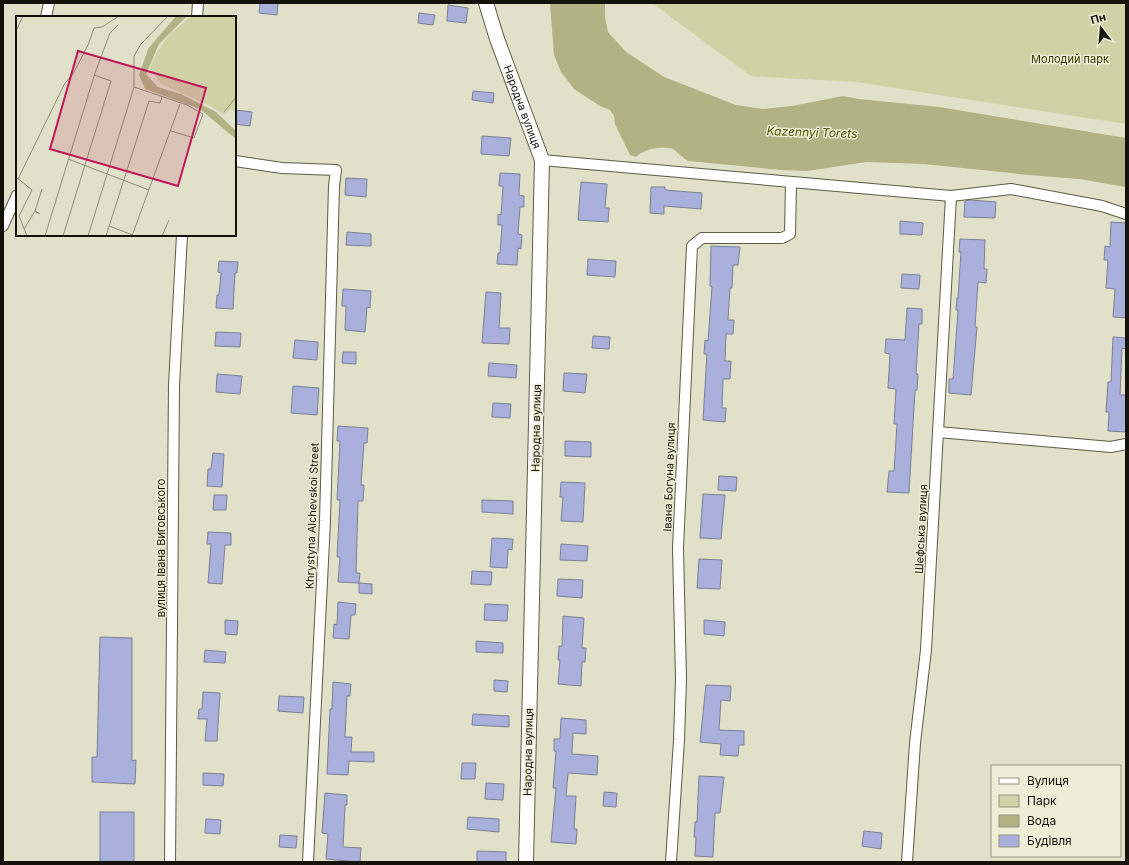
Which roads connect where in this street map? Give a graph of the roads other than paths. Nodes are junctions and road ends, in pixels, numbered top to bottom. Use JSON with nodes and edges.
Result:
{"nodes":[{"id":1,"x":49,"y":3,"type":"edge"},
{"id":2,"x":198,"y":3,"type":"edge"},
{"id":3,"x":486,"y":3,"type":"edge"},
{"id":4,"x":46,"y":16,"type":"edge"},
{"id":5,"x":197,"y":16,"type":"edge"},
{"id":6,"x":542,"y":160,"type":"junction"},
{"id":7,"x":236,"y":161,"type":"edge"},
{"id":8,"x":791,"y":182,"type":"junction"},
{"id":9,"x":951,"y":196,"type":"junction"},
{"id":10,"x":16,"y":197,"type":"edge"},
{"id":11,"x":1126,"y":214,"type":"edge"},
{"id":12,"x":3,"y":226,"type":"edge"},
{"id":13,"x":182,"y":236,"type":"edge"},
{"id":14,"x":938,"y":432,"type":"junction"},
{"id":15,"x":1126,"y":444,"type":"edge"},
{"id":16,"x":170,"y":862,"type":"edge"},
{"id":17,"x":308,"y":862,"type":"edge"},
{"id":18,"x":526,"y":862,"type":"edge"},
{"id":19,"x":671,"y":862,"type":"edge"},
{"id":20,"x":907,"y":862,"type":"edge"}],
"edges":[{"from":1,"to":4,"type":"street"},
{"from":2,"to":5,"type":"street"},
{"from":3,"to":6,"type":"street","name":"Народна вулиця"},
{"from":6,"to":8,"type":"street"},
{"from":6,"to":18,"type":"street","name":"Народна вулиця"},
{"from":7,"to":17,"type":"street","name":"Khrystyna Alchevskoi Street"},
{"from":8,"to":9,"type":"street"},
{"from":8,"to":19,"type":"street","name":"Івана Богуна вулиця"},
{"from":9,"to":11,"type":"street"},
{"from":9,"to":14,"type":"street","name":"Шефська вулиця"},
{"from":10,"to":12,"type":"street"},
{"from":13,"to":16,"type":"street","name":"вулиця Івана Виговського"},
{"from":14,"to":15,"type":"street"},
{"from":14,"to":20,"type":"street","name":"Шефська вулиця"}]}
